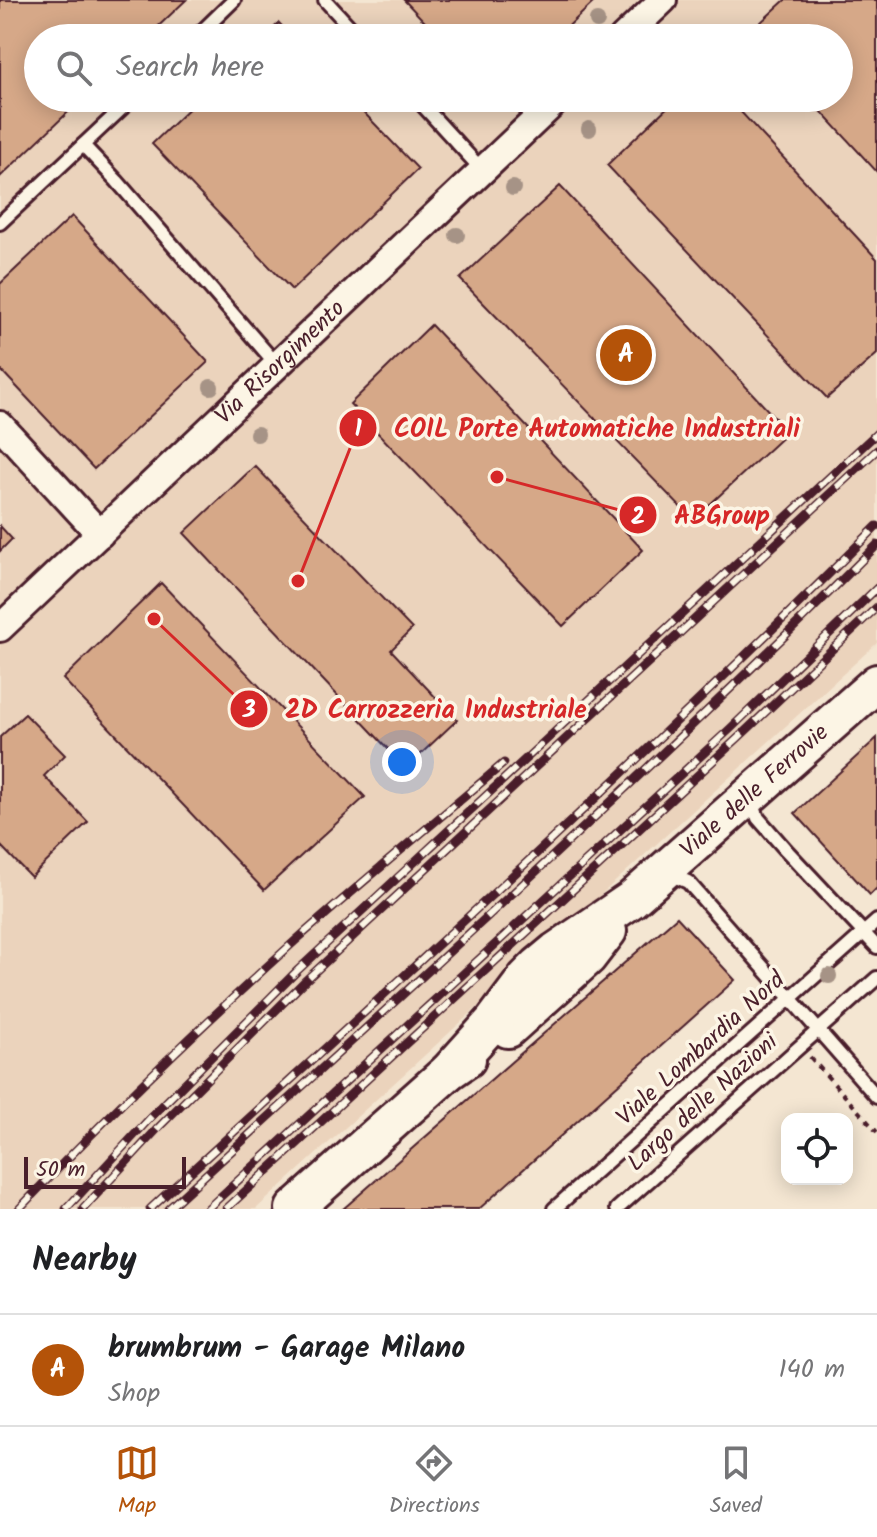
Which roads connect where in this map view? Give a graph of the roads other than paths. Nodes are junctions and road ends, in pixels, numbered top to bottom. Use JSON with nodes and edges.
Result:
{"nodes":[{"id":1,"x":234,"y":0,"type":"edge"},
{"id":2,"x":325,"y":0,"type":"edge"},
{"id":3,"x":662,"y":0,"type":"edge"},
{"id":4,"x":209,"y":24,"type":"edge"},
{"id":5,"x":347,"y":24,"type":"edge"},
{"id":6,"x":637,"y":24,"type":"edge"},
{"id":7,"x":118,"y":112,"type":"edge"},
{"id":8,"x":429,"y":112,"type":"edge"},
{"id":9,"x":544,"y":112,"type":"edge"},
{"id":10,"x":83,"y":145,"type":"junction"},
{"id":11,"x":482,"y":170,"type":"junction"},
{"id":12,"x":0,"y":223,"type":"edge"},
{"id":13,"x":277,"y":365,"type":"junction"},
{"id":14,"x":0,"y":425,"type":"edge"},
{"id":15,"x":100,"y":534,"type":"junction"},
{"id":16,"x":0,"y":628,"type":"edge"},
{"id":17,"x":877,"y":683,"type":"edge"},
{"id":18,"x":765,"y":782,"type":"junction"},
{"id":19,"x":641,"y":890,"type":"junction"},
{"id":20,"x":877,"y":921,"type":"edge"},
{"id":21,"x":865,"y":932,"type":"junction"},
{"id":22,"x":877,"y":947,"type":"edge"},
{"id":23,"x":877,"y":978,"type":"edge"},
{"id":24,"x":790,"y":998,"type":"junction"},
{"id":25,"x":818,"y":1030,"type":"junction"},
{"id":26,"x":877,"y":1097,"type":"edge"},
{"id":27,"x":294,"y":1209,"type":"edge"},
{"id":28,"x":554,"y":1209,"type":"edge"},
{"id":29,"x":617,"y":1209,"type":"edge"}],
"edges":[{"from":1,"to":4,"type":"lane"},
{"from":2,"to":5,"type":"lane"},
{"from":3,"to":6,"type":"street"},
{"from":7,"to":10,"type":"lane"},
{"from":8,"to":11,"type":"lane"},
{"from":9,"to":11,"type":"street","name":"Via Risorgimento"},
{"from":10,"to":12,"type":"lane"},
{"from":10,"to":13,"type":"lane"},
{"from":11,"to":13,"type":"street","name":"Via Risorgimento"},
{"from":13,"to":15,"type":"street","name":"Via Risorgimento"},
{"from":14,"to":15,"type":"street"},
{"from":15,"to":16,"type":"street","name":"Via Risorgimento"},
{"from":17,"to":18,"type":"street","name":"Viale delle Ferrovie"},
{"from":18,"to":19,"type":"street","name":"Viale delle Ferrovie"},
{"from":18,"to":21,"type":"lane"},
{"from":19,"to":24,"type":"lane"},
{"from":19,"to":27,"type":"street","name":"Viale delle Ferrovie"},
{"from":20,"to":21,"type":"lane","name":"Viale Lombardia Nord"},
{"from":21,"to":22,"type":"lane"},
{"from":21,"to":24,"type":"lane","name":"Viale Lombardia Nord"},
{"from":23,"to":25,"type":"lane","name":"Largo delle Nazioni"},
{"from":24,"to":25,"type":"lane"},
{"from":24,"to":28,"type":"lane","name":"Viale Lombardia Nord"},
{"from":25,"to":26,"type":"lane"},
{"from":25,"to":29,"type":"lane","name":"Largo delle Nazioni"}]}
